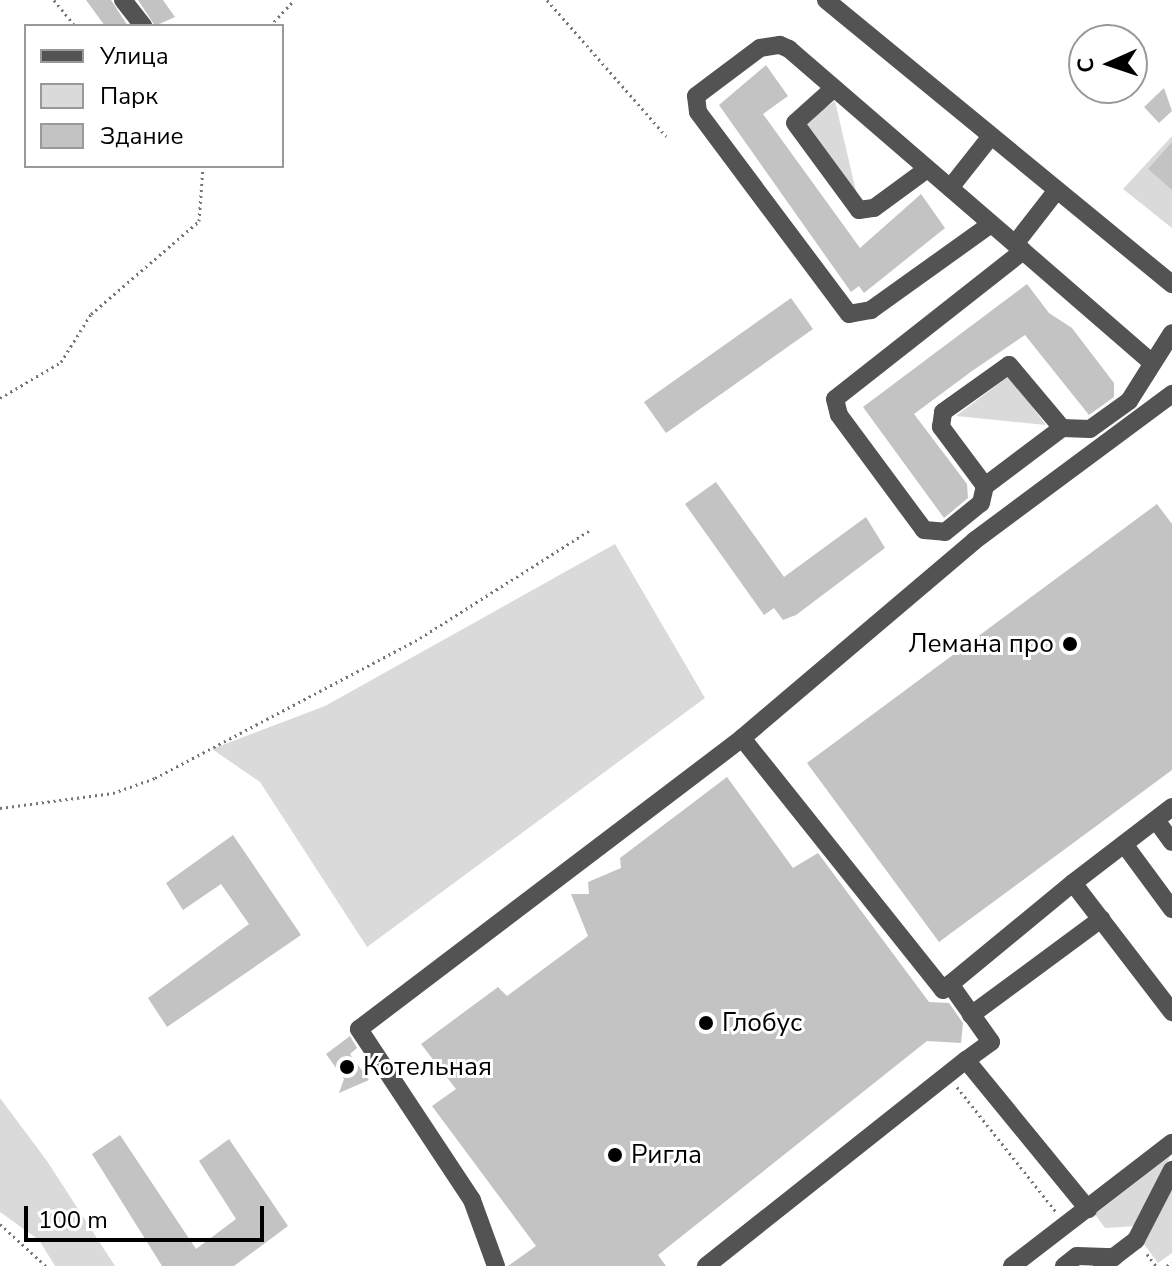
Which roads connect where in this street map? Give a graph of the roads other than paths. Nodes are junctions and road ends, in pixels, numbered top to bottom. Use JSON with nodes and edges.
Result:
{"nodes":[{"id":1,"x":123,"y":0,"type":"edge"},
{"id":2,"x":826,"y":0,"type":"edge"},
{"id":3,"x":141,"y":24,"type":"edge"},
{"id":4,"x":834,"y":88,"type":"junction"},
{"id":5,"x":991,"y":136,"type":"junction"},
{"id":6,"x":927,"y":169,"type":"junction"},
{"id":7,"x":950,"y":188,"type":"junction"},
{"id":8,"x":1057,"y":190,"type":"junction"},
{"id":9,"x":991,"y":224,"type":"junction"},
{"id":10,"x":1019,"y":248,"type":"junction"},
{"id":11,"x":1172,"y":284,"type":"edge"},
{"id":12,"x":1172,"y":333,"type":"edge"},
{"id":13,"x":1150,"y":361,"type":"junction"},
{"id":14,"x":1172,"y":394,"type":"edge"},
{"id":15,"x":1062,"y":428,"type":"junction"},
{"id":16,"x":985,"y":486,"type":"junction"},
{"id":17,"x":742,"y":738,"type":"junction"},
{"id":18,"x":1172,"y":807,"type":"edge"},
{"id":19,"x":1156,"y":820,"type":"junction"},
{"id":20,"x":1172,"y":842,"type":"edge"},
{"id":21,"x":1124,"y":844,"type":"junction"},
{"id":22,"x":1073,"y":883,"type":"junction"},
{"id":23,"x":1172,"y":909,"type":"edge"},
{"id":24,"x":1101,"y":919,"type":"junction"},
{"id":25,"x":950,"y":984,"type":"junction"},
{"id":26,"x":1172,"y":1012,"type":"edge"},
{"id":27,"x":971,"y":1015,"type":"junction"},
{"id":28,"x":966,"y":1060,"type":"junction"},
{"id":29,"x":1172,"y":1143,"type":"edge"},
{"id":30,"x":1172,"y":1170,"type":"edge"},
{"id":31,"x":1088,"y":1209,"type":"junction"},
{"id":32,"x":1108,"y":1262,"type":"edge"},
{"id":33,"x":496,"y":1266,"type":"edge"},
{"id":34,"x":706,"y":1266,"type":"edge"},
{"id":35,"x":1012,"y":1266,"type":"edge"},
{"id":36,"x":1064,"y":1266,"type":"edge"}],
"edges":[{"from":1,"to":3,"type":"street"},
{"from":2,"to":5,"type":"street"},
{"from":4,"to":6,"type":"street"},
{"from":4,"to":6,"type":"street"},
{"from":4,"to":9,"type":"street"},
{"from":5,"to":7,"type":"street"},
{"from":5,"to":8,"type":"street"},
{"from":6,"to":7,"type":"street"},
{"from":7,"to":9,"type":"street"},
{"from":8,"to":10,"type":"street"},
{"from":8,"to":11,"type":"street"},
{"from":9,"to":10,"type":"street"},
{"from":10,"to":13,"type":"street"},
{"from":10,"to":16,"type":"street"},
{"from":12,"to":13,"type":"street"},
{"from":13,"to":15,"type":"street"},
{"from":14,"to":17,"type":"street"},
{"from":15,"to":16,"type":"street"},
{"from":15,"to":16,"type":"street"},
{"from":17,"to":25,"type":"street"},
{"from":17,"to":33,"type":"street"},
{"from":18,"to":19,"type":"street"},
{"from":19,"to":20,"type":"street"},
{"from":19,"to":21,"type":"street"},
{"from":21,"to":22,"type":"street"},
{"from":21,"to":23,"type":"street"},
{"from":22,"to":24,"type":"street"},
{"from":22,"to":25,"type":"street"},
{"from":24,"to":26,"type":"street"},
{"from":24,"to":27,"type":"street"},
{"from":25,"to":27,"type":"street"},
{"from":27,"to":28,"type":"street"},
{"from":28,"to":31,"type":"street"},
{"from":28,"to":34,"type":"street"},
{"from":29,"to":31,"type":"street"},
{"from":30,"to":32,"type":"street"},
{"from":31,"to":35,"type":"street"},
{"from":32,"to":36,"type":"street"}]}
